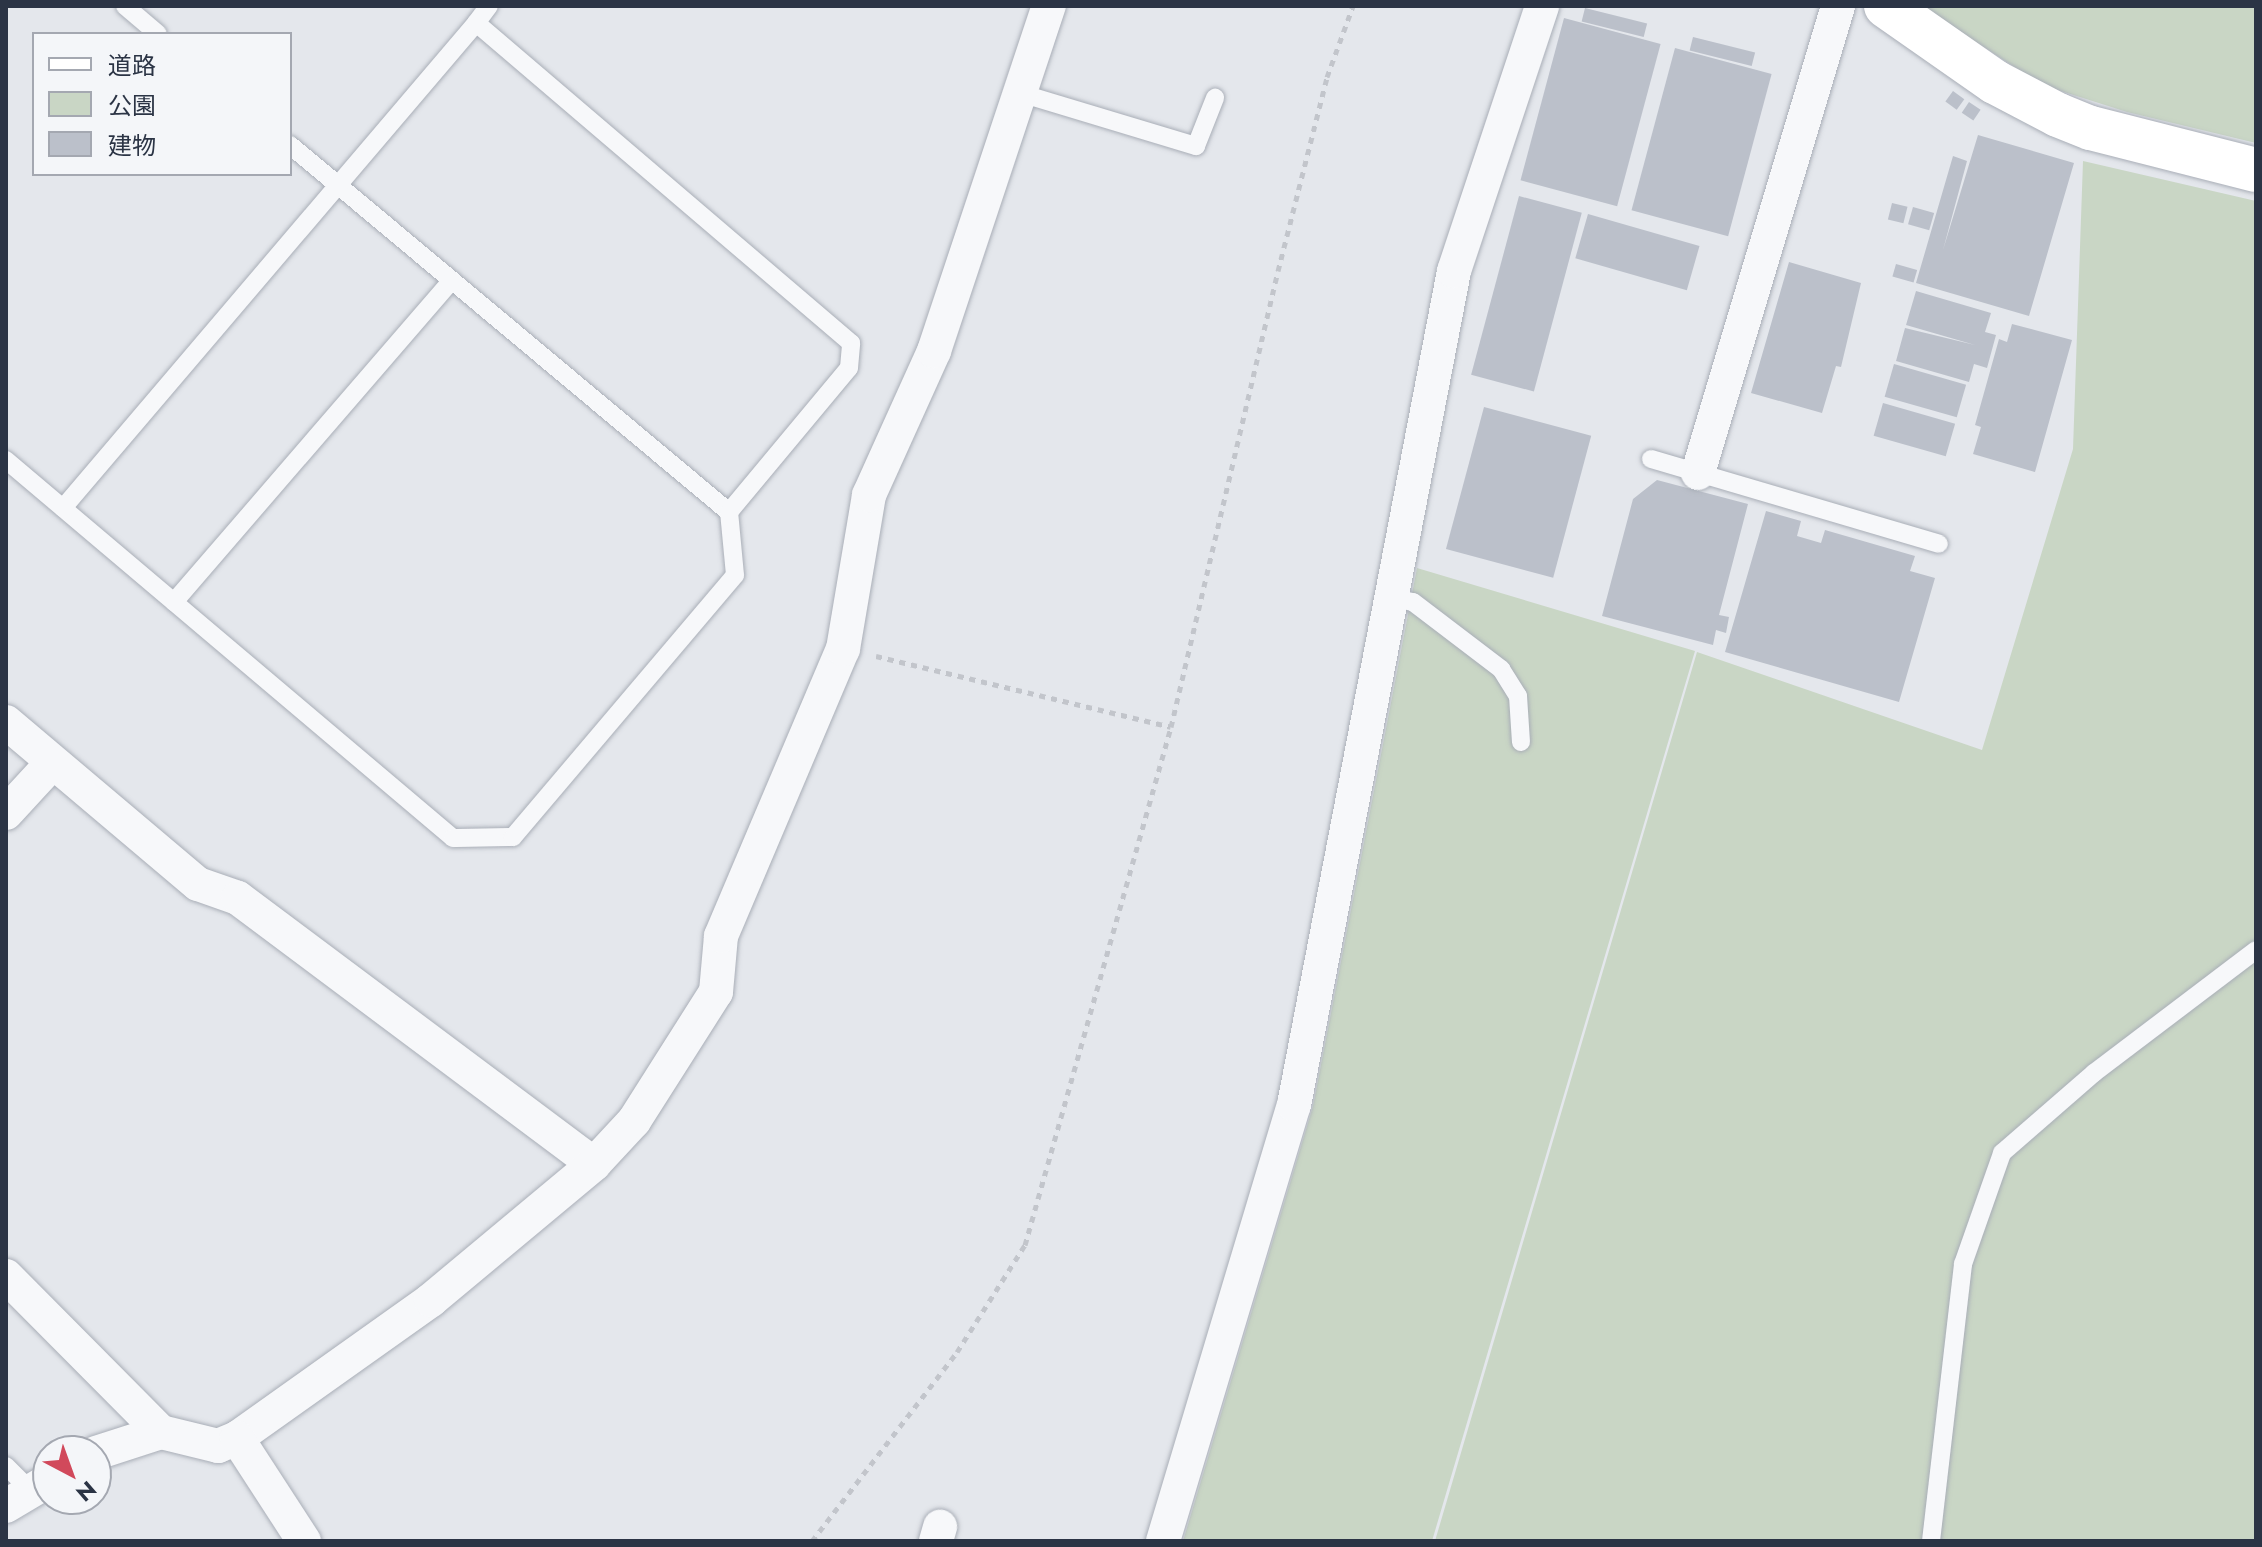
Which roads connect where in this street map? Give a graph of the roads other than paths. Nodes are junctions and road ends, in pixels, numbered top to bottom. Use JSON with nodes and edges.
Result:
{"nodes":[{"id":1,"x":125,"y":6,"type":"edge"},
{"id":2,"x":489,"y":6,"type":"edge"},
{"id":3,"x":1049,"y":6,"type":"edge"},
{"id":4,"x":1542,"y":6,"type":"edge"},
{"id":5,"x":1838,"y":6,"type":"edge"},
{"id":6,"x":1886,"y":6,"type":"edge"},
{"id":7,"x":476,"y":23,"type":"junction"},
{"id":8,"x":156,"y":32,"type":"edge"},
{"id":9,"x":1020,"y":93,"type":"junction"},
{"id":10,"x":1215,"y":98,"type":"dead end"},
{"id":11,"x":292,"y":147,"type":"edge"},
{"id":12,"x":2256,"y":170,"type":"edge"},
{"id":13,"x":338,"y":185,"type":"junction"},
{"id":14,"x":452,"y":280,"type":"junction"},
{"id":15,"x":1651,"y":459,"type":"dead end"},
{"id":16,"x":6,"y":460,"type":"edge"},
{"id":17,"x":1698,"y":473,"type":"junction"},
{"id":18,"x":63,"y":508,"type":"junction"},
{"id":19,"x":729,"y":512,"type":"junction"},
{"id":20,"x":1939,"y":544,"type":"dead end"},
{"id":21,"x":1392,"y":598,"type":"junction"},
{"id":22,"x":174,"y":602,"type":"junction"},
{"id":23,"x":6,"y":722,"type":"edge"},
{"id":24,"x":1521,"y":742,"type":"dead end"},
{"id":25,"x":52,"y":763,"type":"junction"},
{"id":26,"x":6,"y":813,"type":"edge"},
{"id":27,"x":2256,"y":950,"type":"edge"},
{"id":28,"x":594,"y":1164,"type":"junction"},
{"id":29,"x":6,"y":1276,"type":"edge"},
{"id":30,"x":161,"y":1432,"type":"junction"},
{"id":31,"x":237,"y":1438,"type":"junction"},
{"id":32,"x":112,"y":1448,"type":"edge"},
{"id":33,"x":6,"y":1466,"type":"edge"},
{"id":34,"x":28,"y":1493,"type":"edge"},
{"id":35,"x":304,"y":1541,"type":"edge"},
{"id":36,"x":1163,"y":1541,"type":"edge"},
{"id":37,"x":1931,"y":1541,"type":"edge"}],
"edges":[{"from":1,"to":8,"type":"lane"},
{"from":2,"to":7,"type":"lane"},
{"from":3,"to":9,"type":"street"},
{"from":4,"to":21,"type":"street"},
{"from":5,"to":17,"type":"street"},
{"from":6,"to":12,"type":"main road"},
{"from":7,"to":13,"type":"lane"},
{"from":7,"to":19,"type":"lane"},
{"from":9,"to":10,"type":"lane"},
{"from":9,"to":28,"type":"street"},
{"from":11,"to":13,"type":"lane"},
{"from":13,"to":14,"type":"lane"},
{"from":13,"to":18,"type":"lane"},
{"from":14,"to":19,"type":"lane"},
{"from":14,"to":22,"type":"lane"},
{"from":15,"to":17,"type":"lane"},
{"from":16,"to":18,"type":"lane"},
{"from":17,"to":20,"type":"lane"},
{"from":18,"to":22,"type":"lane"},
{"from":19,"to":22,"type":"lane"},
{"from":21,"to":24,"type":"lane"},
{"from":21,"to":36,"type":"street"},
{"from":23,"to":25,"type":"street"},
{"from":25,"to":26,"type":"street"},
{"from":25,"to":28,"type":"street"},
{"from":27,"to":37,"type":"lane"},
{"from":28,"to":31,"type":"street"},
{"from":29,"to":30,"type":"street"},
{"from":30,"to":31,"type":"street"},
{"from":30,"to":32,"type":"street"},
{"from":31,"to":35,"type":"street"},
{"from":33,"to":34,"type":"lane"}]}
